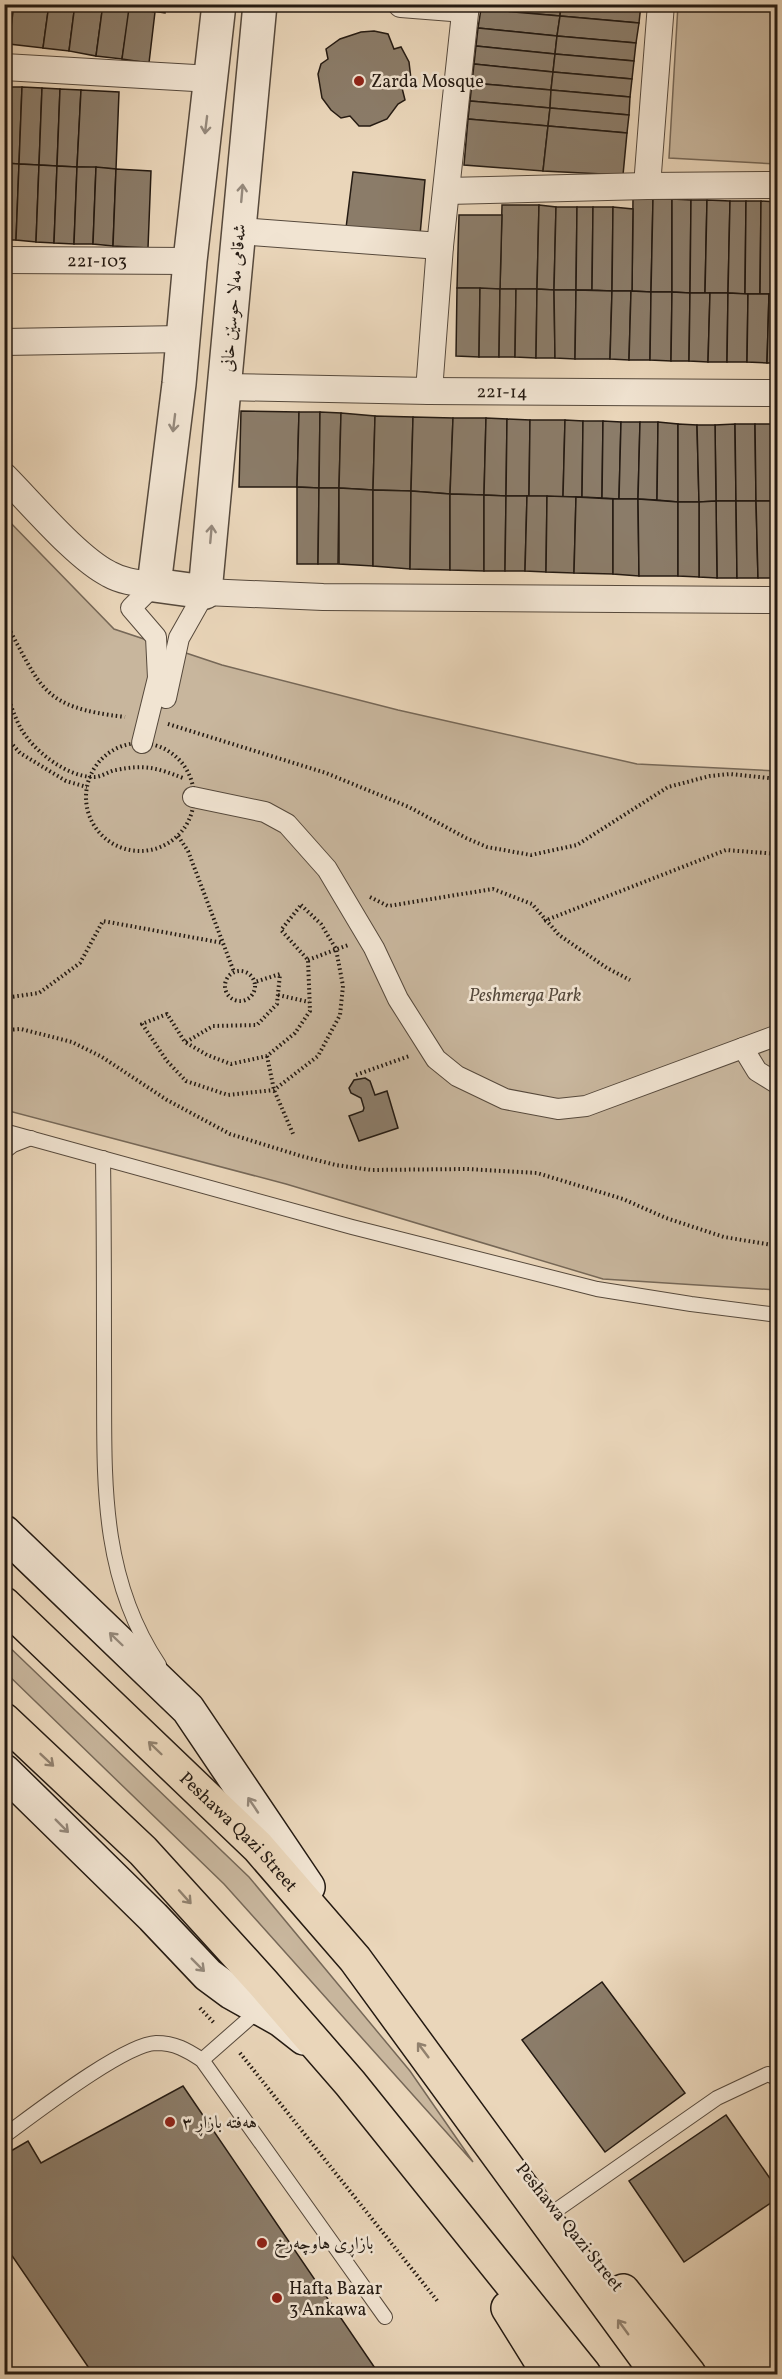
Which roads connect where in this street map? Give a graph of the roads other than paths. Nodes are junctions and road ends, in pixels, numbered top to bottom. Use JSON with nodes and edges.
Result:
{"nodes":[{"id":1,"x":219,"y":4,"type":"edge"},
{"id":2,"x":260,"y":4,"type":"edge"},
{"id":3,"x":401,"y":4,"type":"edge"},
{"id":4,"x":661,"y":4,"type":"edge"},
{"id":5,"x":466,"y":7,"type":"edge"},
{"id":6,"x":4,"y":67,"type":"edge"},
{"id":7,"x":212,"y":79,"type":"junction"},
{"id":8,"x":777,"y":185,"type":"edge"},
{"id":9,"x":647,"y":186,"type":"junction"},
{"id":10,"x":447,"y":191,"type":"junction"},
{"id":11,"x":239,"y":231,"type":"junction"},
{"id":12,"x":440,"y":246,"type":"junction"},
{"id":13,"x":4,"y":260,"type":"edge"},
{"id":14,"x":190,"y":261,"type":"junction"},
{"id":15,"x":182,"y":339,"type":"junction"},
{"id":16,"x":4,"y":342,"type":"edge"},
{"id":17,"x":179,"y":384,"type":"junction"},
{"id":18,"x":224,"y":387,"type":"junction"},
{"id":19,"x":429,"y":391,"type":"junction"},
{"id":20,"x":777,"y":393,"type":"edge"},
{"id":21,"x":4,"y":476,"type":"edge"},
{"id":22,"x":154,"y":585,"type":"junction"},
{"id":23,"x":205,"y":592,"type":"junction"},
{"id":24,"x":777,"y":600,"type":"edge"},
{"id":25,"x":154,"y":721,"type":"junction"},
{"id":26,"x":149,"y":744,"type":"road end"},
{"id":27,"x":194,"y":797,"type":"road end"},
{"id":28,"x":777,"y":1035,"type":"edge"},
{"id":29,"x":743,"y":1048,"type":"junction"},
{"id":30,"x":777,"y":1084,"type":"edge"},
{"id":31,"x":4,"y":1131,"type":"edge"},
{"id":32,"x":31,"y":1138,"type":"junction"},
{"id":33,"x":4,"y":1152,"type":"edge"},
{"id":34,"x":104,"y":1158,"type":"junction"},
{"id":35,"x":777,"y":1315,"type":"edge"},
{"id":36,"x":4,"y":1532,"type":"edge"},
{"id":37,"x":4,"y":1604,"type":"edge"},
{"id":38,"x":188,"y":1709,"type":"junction"},
{"id":39,"x":4,"y":1720,"type":"edge"},
{"id":40,"x":4,"y":1771,"type":"edge"},
{"id":41,"x":355,"y":1959,"type":"junction"},
{"id":42,"x":260,"y":2009,"type":"junction"},
{"id":43,"x":202,"y":2060,"type":"junction"},
{"id":44,"x":344,"y":2075,"type":"junction"},
{"id":45,"x":777,"y":2079,"type":"edge"},
{"id":46,"x":447,"y":2083,"type":"junction"},
{"id":47,"x":4,"y":2136,"type":"edge"},
{"id":48,"x":558,"y":2209,"type":"junction"},
{"id":49,"x":508,"y":2308,"type":"junction"},
{"id":50,"x":386,"y":2317,"type":"dead end"},
{"id":51,"x":549,"y":2374,"type":"edge"},
{"id":52,"x":558,"y":2374,"type":"edge"},
{"id":53,"x":584,"y":2374,"type":"edge"},
{"id":54,"x":658,"y":2374,"type":"edge"},
{"id":55,"x":689,"y":2374,"type":"edge"}],
"edges":[{"from":1,"to":7,"type":"street"},
{"from":11,"to":2,"type":"street","name":"شەقامی مەلا حوسێن خانی","one_way":true},
{"from":3,"to":5,"type":"street"},
{"from":4,"to":9,"type":"street"},
{"from":5,"to":10,"type":"street"},
{"from":6,"to":7,"type":"street"},
{"from":7,"to":14,"type":"street","one_way":true},
{"from":8,"to":9,"type":"street"},
{"from":9,"to":10,"type":"street"},
{"from":10,"to":12,"type":"street"},
{"from":11,"to":12,"type":"street"},
{"from":11,"to":18,"type":"street","name":"شەقامی مەلا حوسێن خانی"},
{"from":12,"to":19,"type":"street"},
{"from":13,"to":14,"type":"street","name":"221-103"},
{"from":14,"to":15,"type":"street"},
{"from":15,"to":16,"type":"street"},
{"from":15,"to":17,"type":"street"},
{"from":17,"to":18,"type":"street"},
{"from":17,"to":22,"type":"street","one_way":true},
{"from":18,"to":19,"type":"street","name":"221-14"},
{"from":23,"to":18,"type":"street","name":"شەقامی مەلا حوسێن خانی","one_way":true},
{"from":19,"to":20,"type":"street","name":"221-14"},
{"from":21,"to":22,"type":"street"},
{"from":22,"to":23,"type":"street"},
{"from":22,"to":25,"type":"street"},
{"from":23,"to":24,"type":"street"},
{"from":23,"to":25,"type":"street"},
{"from":25,"to":26,"type":"street"},
{"from":27,"to":29,"type":"street"},
{"from":28,"to":29,"type":"street"},
{"from":29,"to":30,"type":"street"},
{"from":31,"to":32,"type":"lane"},
{"from":32,"to":33,"type":"lane"},
{"from":32,"to":34,"type":"lane"},
{"from":34,"to":35,"type":"lane"},
{"from":34,"to":38,"type":"lane"},
{"from":38,"to":36,"type":"street","one_way":true},
{"from":41,"to":37,"type":"highway","name":"Peshawa Qazi Street","one_way":true},
{"from":41,"to":38,"type":"street","one_way":true},
{"from":39,"to":44,"type":"highway","one_way":true},
{"from":40,"to":42,"type":"street","one_way":true},
{"from":46,"to":41,"type":"highway","name":"Peshawa Qazi Street","one_way":true},
{"from":42,"to":43,"type":"lane"},
{"from":42,"to":44,"type":"street"},
{"from":43,"to":47,"type":"lane"},
{"from":43,"to":50,"type":"lane"},
{"from":44,"to":49,"type":"highway"},
{"from":44,"to":53,"type":"highway"},
{"from":45,"to":48,"type":"lane"},
{"from":46,"to":48,"type":"highway","name":"Peshawa Qazi Street"},
{"from":54,"to":46,"type":"highway","name":"Peshawa Qazi Street","one_way":true},
{"from":48,"to":55,"type":"highway","name":"Peshawa Qazi Street"},
{"from":49,"to":51,"type":"highway"},
{"from":49,"to":52,"type":"highway"}]}
